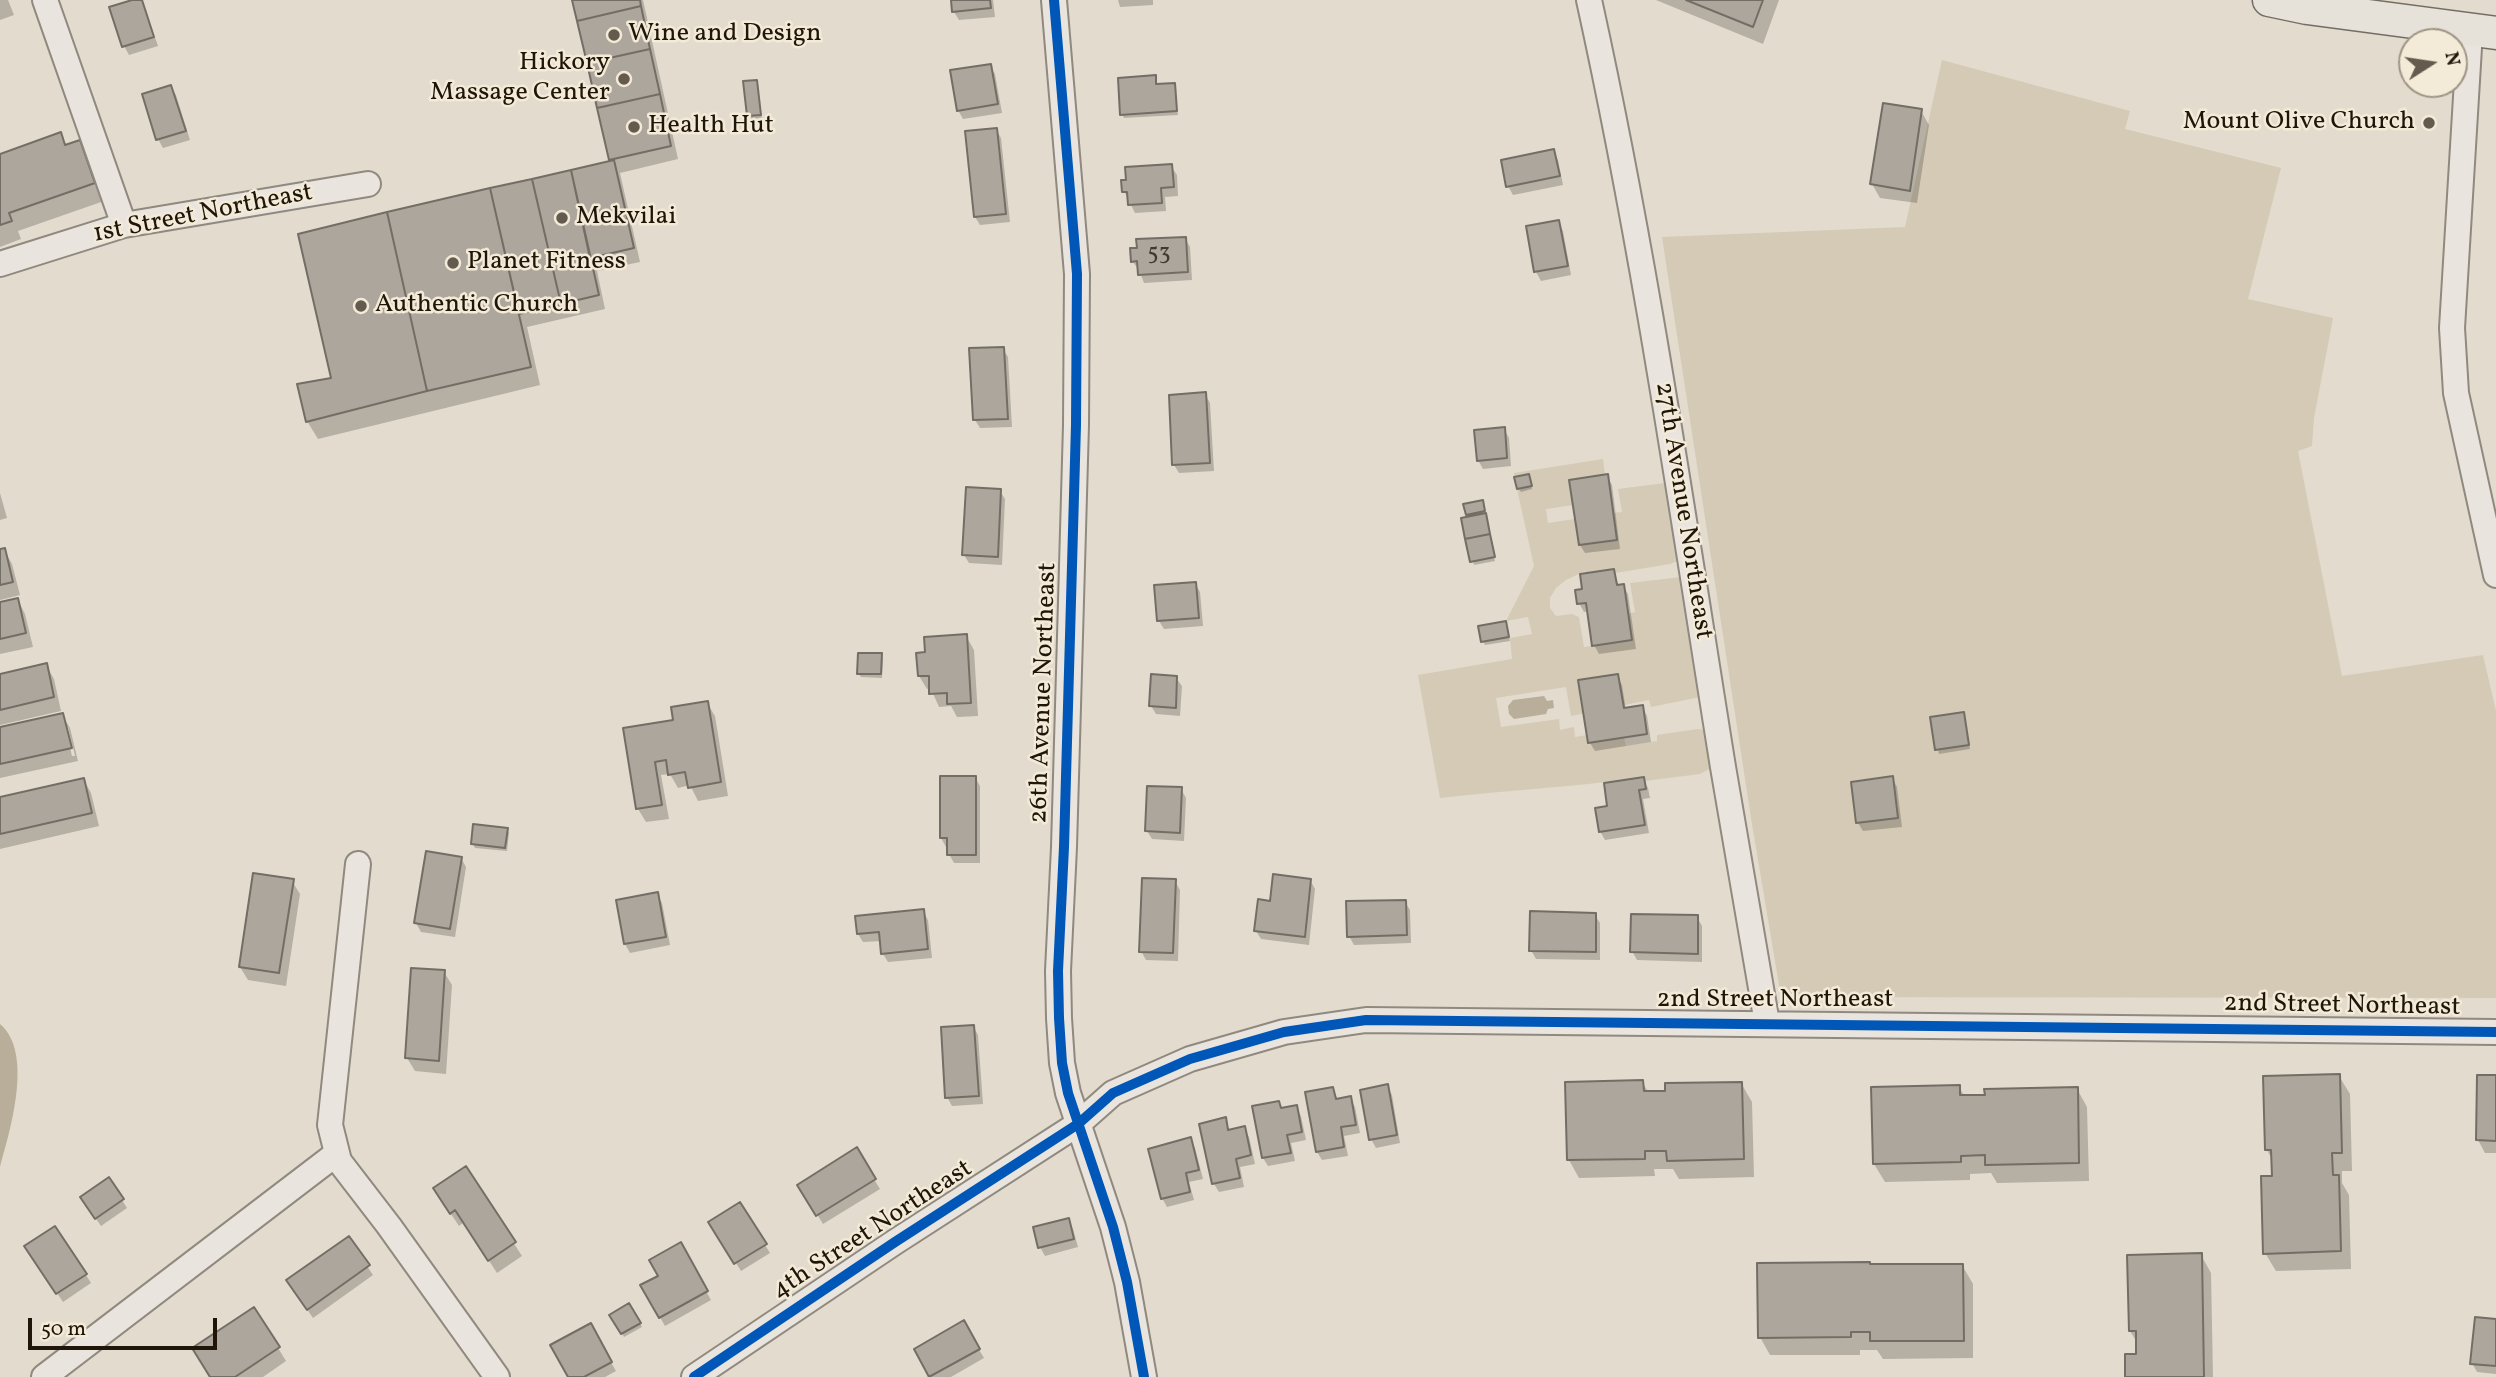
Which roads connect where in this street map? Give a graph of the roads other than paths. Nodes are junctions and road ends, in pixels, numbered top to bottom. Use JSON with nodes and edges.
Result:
{"nodes":[{"id":1,"x":45,"y":0,"type":"edge"},
{"id":2,"x":1054,"y":0,"type":"edge"},
{"id":3,"x":1589,"y":0,"type":"edge"},
{"id":4,"x":2269,"y":0,"type":"edge"},
{"id":5,"x":2483,"y":32,"type":"edge"},
{"id":6,"x":368,"y":184,"type":"dead end"},
{"id":7,"x":124,"y":225,"type":"junction"},
{"id":8,"x":0,"y":264,"type":"edge"},
{"id":9,"x":2496,"y":575,"type":"edge"},
{"id":10,"x":358,"y":864,"type":"dead end"},
{"id":11,"x":1767,"y":1023,"type":"junction"},
{"id":12,"x":2496,"y":1031,"type":"edge"},
{"id":13,"x":1078,"y":1124,"type":"junction"},
{"id":14,"x":336,"y":1154,"type":"junction"},
{"id":15,"x":44,"y":1377,"type":"edge"},
{"id":16,"x":497,"y":1377,"type":"edge"},
{"id":17,"x":694,"y":1377,"type":"edge"},
{"id":18,"x":1144,"y":1377,"type":"edge"}],
"edges":[{"from":1,"to":7,"type":"street"},
{"from":2,"to":13,"type":"street","name":"26th Avenue Northeast"},
{"from":3,"to":11,"type":"street","name":"27th Avenue Northeast"},
{"from":4,"to":5,"type":"main road"},
{"from":5,"to":9,"type":"street"},
{"from":6,"to":7,"type":"street","name":"1st Street Northeast"},
{"from":7,"to":8,"type":"street","name":"1st Street Northeast"},
{"from":10,"to":14,"type":"street"},
{"from":11,"to":12,"type":"street","name":"2nd Street Northeast"},
{"from":11,"to":13,"type":"street","name":"2nd Street Northeast"},
{"from":13,"to":17,"type":"street","name":"4th Street Northeast"},
{"from":13,"to":18,"type":"street","name":"26th Avenue Northeast"},
{"from":14,"to":15,"type":"street"},
{"from":14,"to":16,"type":"street"}]}
